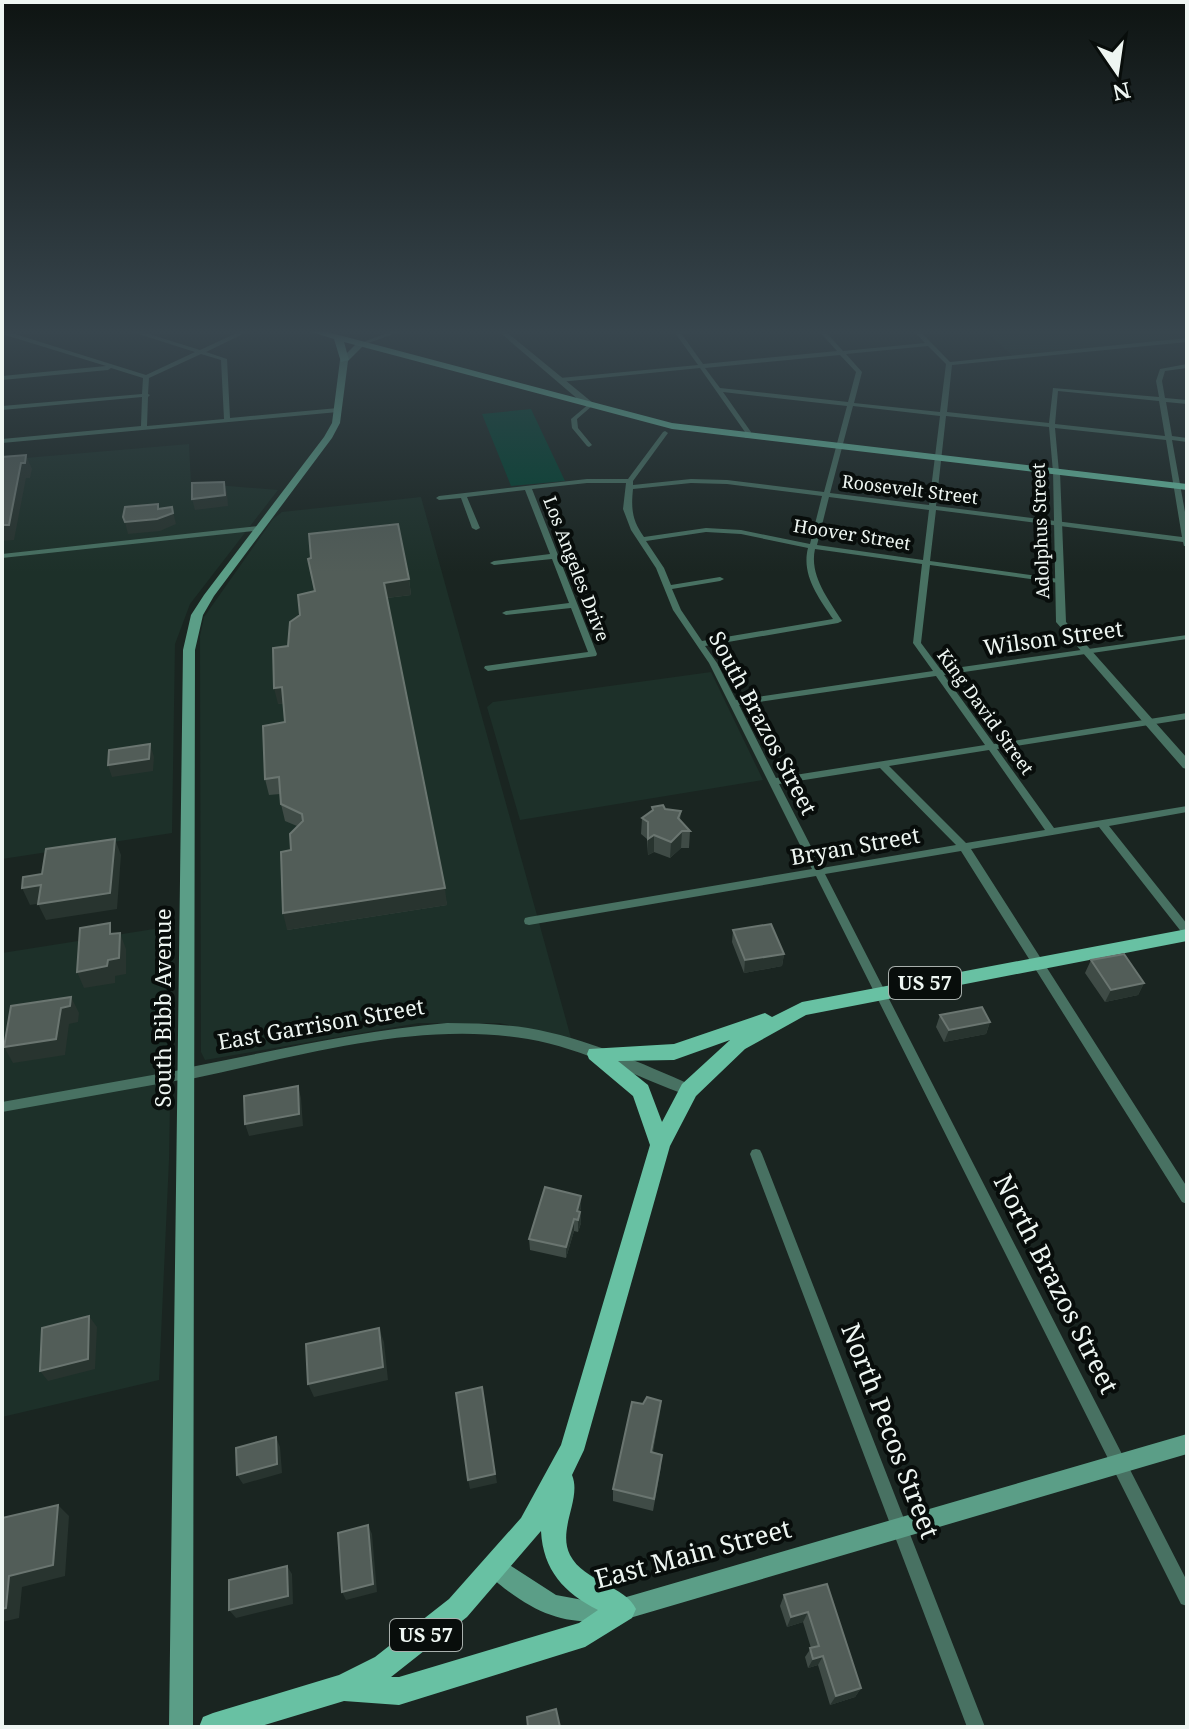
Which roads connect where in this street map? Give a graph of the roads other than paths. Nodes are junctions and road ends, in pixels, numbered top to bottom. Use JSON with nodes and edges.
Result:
{"nodes":[{"id":1,"x":338,"y":410,"type":"edge"},
{"id":2,"x":146,"y":411,"type":"edge"},
{"id":3,"x":227,"y":411,"type":"edge"},
{"id":4,"x":330,"y":411,"type":"edge"},
{"id":5,"x":584,"y":411,"type":"edge"},
{"id":6,"x":612,"y":411,"type":"edge"},
{"id":7,"x":733,"y":411,"type":"edge"},
{"id":8,"x":848,"y":411,"type":"edge"},
{"id":9,"x":923,"y":411,"type":"edge"},
{"id":10,"x":1053,"y":411,"type":"edge"},
{"id":11,"x":1165,"y":411,"type":"edge"},
{"id":12,"x":943,"y":413,"type":"junction"},
{"id":13,"x":227,"y":420,"type":"junction"},
{"id":14,"x":1052,"y":425,"type":"junction"},
{"id":15,"x":144,"y":428,"type":"junction"},
{"id":16,"x":665,"y":433,"type":"dead end"},
{"id":17,"x":746,"y":436,"type":"junction"},
{"id":18,"x":1170,"y":438,"type":"junction"},
{"id":19,"x":1187,"y":440,"type":"edge"},
{"id":20,"x":2,"y":441,"type":"edge"},
{"id":21,"x":589,"y":445,"type":"dead end"},
{"id":22,"x":840,"y":446,"type":"junction"},
{"id":23,"x":939,"y":458,"type":"junction"},
{"id":24,"x":1056,"y":472,"type":"junction"},
{"id":25,"x":630,"y":484,"type":"junction"},
{"id":26,"x":1183,"y":486,"type":"edge"},
{"id":27,"x":528,"y":488,"type":"junction"},
{"id":28,"x":463,"y":495,"type":"junction"},
{"id":29,"x":827,"y":496,"type":"junction"},
{"id":30,"x":439,"y":498,"type":"dead end"},
{"id":31,"x":932,"y":509,"type":"junction"},
{"id":32,"x":1057,"y":525,"type":"junction"},
{"id":33,"x":259,"y":528,"type":"junction"},
{"id":34,"x":476,"y":528,"type":"dead end"},
{"id":35,"x":641,"y":540,"type":"junction"},
{"id":36,"x":1187,"y":541,"type":"edge"},
{"id":37,"x":814,"y":547,"type":"junction"},
{"id":38,"x":2,"y":556,"type":"edge"},
{"id":39,"x":555,"y":556,"type":"junction"},
{"id":40,"x":494,"y":563,"type":"dead end"},
{"id":41,"x":925,"y":563,"type":"junction"},
{"id":42,"x":720,"y":579,"type":"dead end"},
{"id":43,"x":1059,"y":581,"type":"junction"},
{"id":44,"x":667,"y":588,"type":"junction"},
{"id":45,"x":574,"y":605,"type":"junction"},
{"id":46,"x":506,"y":613,"type":"dead end"},
{"id":47,"x":1187,"y":637,"type":"edge"},
{"id":48,"x":700,"y":644,"type":"junction"},
{"id":49,"x":1084,"y":652,"type":"junction"},
{"id":50,"x":488,"y":668,"type":"dead end"},
{"id":51,"x":937,"y":673,"type":"junction"},
{"id":52,"x":734,"y":703,"type":"junction"},
{"id":53,"x":1187,"y":716,"type":"edge"},
{"id":54,"x":1146,"y":723,"type":"junction"},
{"id":55,"x":989,"y":747,"type":"junction"},
{"id":56,"x":882,"y":765,"type":"junction"},
{"id":57,"x":1187,"y":765,"type":"edge"},
{"id":58,"x":773,"y":782,"type":"junction"},
{"id":59,"x":1187,"y":809,"type":"edge"},
{"id":60,"x":1102,"y":824,"type":"junction"},
{"id":61,"x":1052,"y":832,"type":"junction"},
{"id":62,"x":964,"y":847,"type":"junction"},
{"id":63,"x":820,"y":872,"type":"junction"},
{"id":64,"x":529,"y":921,"type":"dead end"},
{"id":65,"x":1187,"y":933,"type":"edge"},
{"id":66,"x":1037,"y":963,"type":"junction"},
{"id":67,"x":882,"y":991,"type":"junction"},
{"id":68,"x":802,"y":1009,"type":"junction"},
{"id":69,"x":596,"y":1054,"type":"junction"},
{"id":70,"x":186,"y":1074,"type":"junction"},
{"id":71,"x":689,"y":1090,"type":"junction"},
{"id":72,"x":2,"y":1107,"type":"edge"},
{"id":73,"x":660,"y":1145,"type":"junction"},
{"id":74,"x":756,"y":1154,"type":"dead end"},
{"id":75,"x":1187,"y":1198,"type":"edge"},
{"id":76,"x":1187,"y":1444,"type":"edge"},
{"id":77,"x":572,"y":1450,"type":"junction"},
{"id":78,"x":1119,"y":1463,"type":"junction"},
{"id":79,"x":902,"y":1529,"type":"junction"},
{"id":80,"x":497,"y":1568,"type":"junction"},
{"id":81,"x":1187,"y":1598,"type":"edge"},
{"id":82,"x":623,"y":1609,"type":"junction"},
{"id":83,"x":344,"y":1687,"type":"junction"},
{"id":84,"x":181,"y":1727,"type":"edge"},
{"id":85,"x":213,"y":1727,"type":"edge"},
{"id":86,"x":976,"y":1727,"type":"edge"}],
"edges":[{"from":1,"to":33,"type":"main road","name":"South Bibb Avenue"},
{"from":2,"to":15,"type":"street"},
{"from":3,"to":13,"type":"street"},
{"from":4,"to":13,"type":"street"},
{"from":5,"to":21,"type":"street"},
{"from":6,"to":17,"type":"main road"},
{"from":7,"to":17,"type":"street"},
{"from":8,"to":22,"type":"street"},
{"from":9,"to":12,"type":"street"},
{"from":10,"to":14,"type":"street","name":"Adolphus Street"},
{"from":11,"to":18,"type":"street"},
{"from":12,"to":14,"type":"street"},
{"from":12,"to":23,"type":"street","name":"King David Street"},
{"from":13,"to":15,"type":"street"},
{"from":14,"to":18,"type":"street"},
{"from":14,"to":24,"type":"street","name":"Adolphus Street"},
{"from":15,"to":20,"type":"street"},
{"from":16,"to":25,"type":"street"},
{"from":17,"to":22,"type":"main road"},
{"from":18,"to":19,"type":"street"},
{"from":18,"to":26,"type":"street"},
{"from":22,"to":23,"type":"main road"},
{"from":22,"to":29,"type":"street"},
{"from":23,"to":24,"type":"main road"},
{"from":23,"to":31,"type":"street","name":"King David Street"},
{"from":24,"to":26,"type":"main road"},
{"from":24,"to":32,"type":"street","name":"Adolphus Street"},
{"from":25,"to":27,"type":"street","name":"Roosevelt Street"},
{"from":25,"to":29,"type":"street","name":"Roosevelt Street"},
{"from":25,"to":35,"type":"street","name":"South Brazos Street"},
{"from":26,"to":36,"type":"street"},
{"from":27,"to":28,"type":"street","name":"Roosevelt Street"},
{"from":27,"to":39,"type":"street","name":"Los Angeles Drive"},
{"from":28,"to":30,"type":"street","name":"Roosevelt Street"},
{"from":28,"to":34,"type":"street"},
{"from":29,"to":31,"type":"street","name":"Roosevelt Street"},
{"from":29,"to":37,"type":"street"},
{"from":31,"to":32,"type":"street","name":"Roosevelt Street"},
{"from":31,"to":41,"type":"street","name":"King David Street"},
{"from":32,"to":36,"type":"street","name":"Roosevelt Street"},
{"from":32,"to":43,"type":"street","name":"Adolphus Street"},
{"from":33,"to":38,"type":"street"},
{"from":33,"to":70,"type":"main road","name":"South Bibb Avenue"},
{"from":35,"to":37,"type":"street","name":"Hoover Street"},
{"from":35,"to":44,"type":"street","name":"South Brazos Street"},
{"from":37,"to":41,"type":"street","name":"Hoover Street"},
{"from":37,"to":48,"type":"street"},
{"from":39,"to":40,"type":"street"},
{"from":39,"to":45,"type":"street","name":"Los Angeles Drive"},
{"from":41,"to":43,"type":"street","name":"Hoover Street"},
{"from":41,"to":51,"type":"street","name":"King David Street"},
{"from":42,"to":44,"type":"street"},
{"from":43,"to":49,"type":"street","name":"Adolphus Street"},
{"from":44,"to":48,"type":"street","name":"South Brazos Street"},
{"from":45,"to":46,"type":"street"},
{"from":45,"to":50,"type":"street","name":"Los Angeles Drive"},
{"from":47,"to":49,"type":"street","name":"Wilson Street"},
{"from":48,"to":52,"type":"street","name":"South Brazos Street"},
{"from":49,"to":51,"type":"street","name":"Wilson Street"},
{"from":49,"to":54,"type":"street","name":"Adolphus Street"},
{"from":51,"to":52,"type":"street","name":"Wilson Street"},
{"from":51,"to":55,"type":"street","name":"King David Street"},
{"from":52,"to":58,"type":"street","name":"South Brazos Street"},
{"from":53,"to":54,"type":"street"},
{"from":54,"to":55,"type":"street"},
{"from":54,"to":57,"type":"street","name":"Adolphus Street"},
{"from":55,"to":56,"type":"street"},
{"from":55,"to":61,"type":"street","name":"King David Street"},
{"from":56,"to":58,"type":"street"},
{"from":56,"to":62,"type":"street"},
{"from":58,"to":63,"type":"street","name":"South Brazos Street"},
{"from":59,"to":60,"type":"street","name":"Bryan Street"},
{"from":60,"to":61,"type":"street","name":"Bryan Street"},
{"from":60,"to":65,"type":"street"},
{"from":61,"to":62,"type":"street","name":"Bryan Street"},
{"from":62,"to":63,"type":"street","name":"Bryan Street"},
{"from":62,"to":66,"type":"street"},
{"from":63,"to":64,"type":"street","name":"Bryan Street"},
{"from":63,"to":67,"type":"street","name":"South Brazos Street"},
{"from":65,"to":66,"type":"main road","number":"US 57"},
{"from":66,"to":67,"type":"main road","number":"US 57"},
{"from":66,"to":75,"type":"street"},
{"from":67,"to":68,"type":"main road","number":"US 57"},
{"from":67,"to":78,"type":"street","name":"North Brazos Street"},
{"from":68,"to":69,"type":"main road"},
{"from":68,"to":71,"type":"main road","number":"US 57"},
{"from":69,"to":70,"type":"street","name":"East Garrison Street"},
{"from":69,"to":71,"type":"street","name":"East Garrison Street"},
{"from":69,"to":73,"type":"main road"},
{"from":70,"to":72,"type":"street","name":"East Garrison Street"},
{"from":70,"to":84,"type":"main road","name":"South Bibb Avenue"},
{"from":71,"to":73,"type":"main road","number":"US 57"},
{"from":73,"to":77,"type":"main road","number":"US 57"},
{"from":74,"to":79,"type":"street","name":"North Pecos Street"},
{"from":76,"to":78,"type":"main road","name":"East Main Street"},
{"from":77,"to":80,"type":"main road","number":"US 57"},
{"from":77,"to":82,"type":"main road"},
{"from":78,"to":79,"type":"main road","name":"East Main Street"},
{"from":78,"to":81,"type":"street","name":"North Brazos Street"},
{"from":79,"to":82,"type":"main road","name":"East Main Street"},
{"from":79,"to":86,"type":"street","name":"North Pecos Street"},
{"from":80,"to":82,"type":"main road","name":"East Main Street"},
{"from":80,"to":83,"type":"main road","number":"US 57"},
{"from":82,"to":83,"type":"main road"},
{"from":83,"to":85,"type":"main road","number":"US 57"}]}
